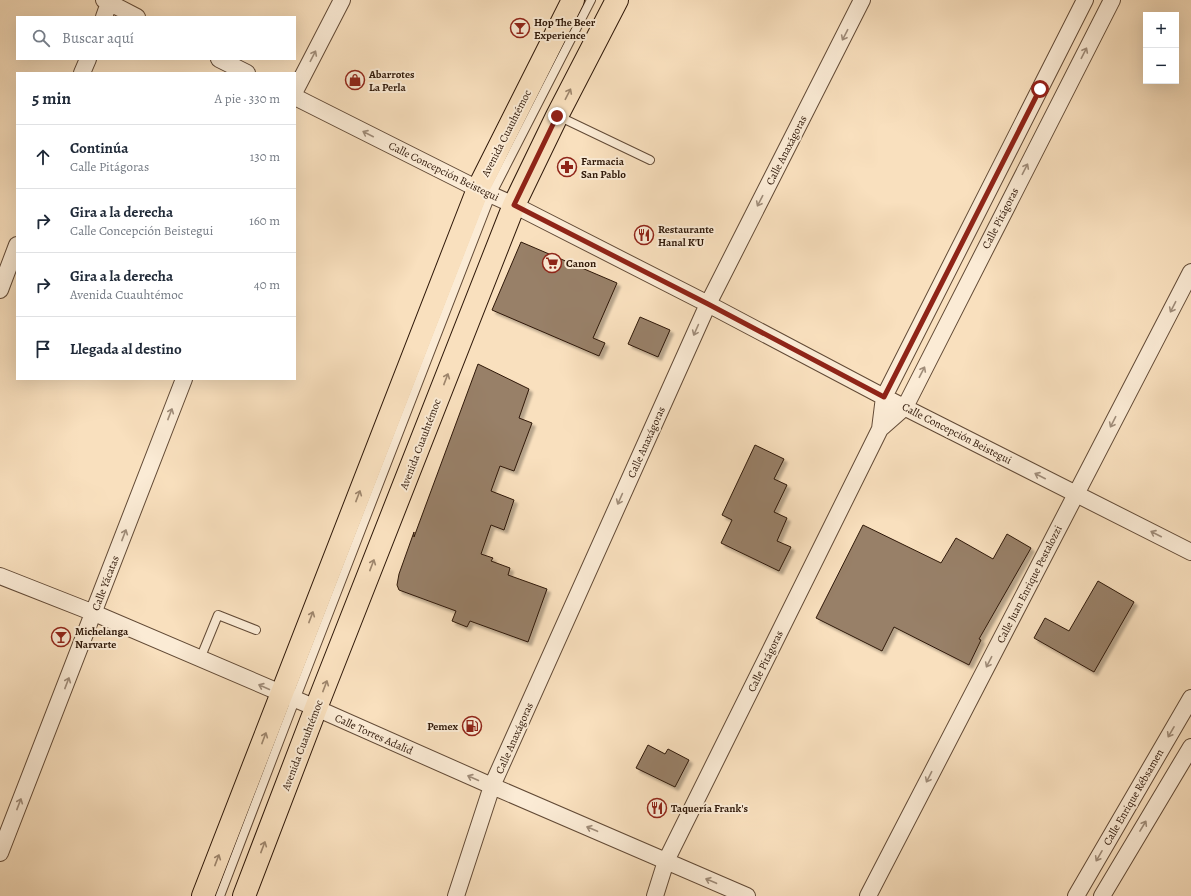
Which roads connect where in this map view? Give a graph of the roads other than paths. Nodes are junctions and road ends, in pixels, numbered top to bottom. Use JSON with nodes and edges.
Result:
{"nodes":[{"id":1,"x":342,"y":0,"type":"edge"},
{"id":2,"x":573,"y":0,"type":"edge"},
{"id":3,"x":591,"y":0,"type":"edge"},
{"id":4,"x":617,"y":0,"type":"edge"},
{"id":5,"x":862,"y":0,"type":"edge"},
{"id":6,"x":1085,"y":0,"type":"edge"},
{"id":7,"x":1112,"y":0,"type":"edge"},
{"id":8,"x":107,"y":5,"type":"edge"},
{"id":9,"x":134,"y":16,"type":"edge"},
{"id":10,"x":88,"y":60,"type":"edge"},
{"id":11,"x":221,"y":60,"type":"edge"},
{"id":12,"x":82,"y":72,"type":"edge"},
{"id":13,"x":245,"y":72,"type":"edge"},
{"id":14,"x":296,"y":89,"type":"edge"},
{"id":15,"x":1040,"y":89,"type":"junction"},
{"id":16,"x":296,"y":98,"type":"edge"},
{"id":17,"x":1060,"y":100,"type":"junction"},
{"id":18,"x":557,"y":116,"type":"junction"},
{"id":19,"x":650,"y":160,"type":"dead end"},
{"id":20,"x":484,"y":192,"type":"junction"},
{"id":21,"x":514,"y":205,"type":"junction"},
{"id":22,"x":16,"y":248,"type":"edge"},
{"id":23,"x":1191,"y":272,"type":"edge"},
{"id":24,"x":0,"y":290,"type":"edge"},
{"id":25,"x":708,"y":304,"type":"junction"},
{"id":26,"x":184,"y":380,"type":"edge"},
{"id":27,"x":884,"y":397,"type":"junction"},
{"id":28,"x":905,"y":407,"type":"junction"},
{"id":29,"x":880,"y":429,"type":"junction"},
{"id":30,"x":1076,"y":494,"type":"junction"},
{"id":31,"x":1191,"y":552,"type":"edge"},
{"id":32,"x":0,"y":576,"type":"edge"},
{"id":33,"x":94,"y":613,"type":"junction"},
{"id":34,"x":256,"y":630,"type":"dead end"},
{"id":35,"x":200,"y":659,"type":"junction"},
{"id":36,"x":288,"y":697,"type":"junction"},
{"id":37,"x":1191,"y":698,"type":"edge"},
{"id":38,"x":316,"y":708,"type":"junction"},
{"id":39,"x":1191,"y":747,"type":"edge"},
{"id":40,"x":492,"y":786,"type":"junction"},
{"id":41,"x":1133,"y":797,"type":"junction"},
{"id":42,"x":1154,"y":809,"type":"junction"},
{"id":43,"x":0,"y":853,"type":"edge"},
{"id":44,"x":666,"y":861,"type":"junction"},
{"id":45,"x":203,"y":896,"type":"edge"},
{"id":46,"x":220,"y":896,"type":"edge"},
{"id":47,"x":244,"y":896,"type":"edge"},
{"id":48,"x":456,"y":896,"type":"edge"},
{"id":49,"x":655,"y":896,"type":"edge"},
{"id":50,"x":747,"y":896,"type":"edge"},
{"id":51,"x":868,"y":896,"type":"edge"},
{"id":52,"x":1076,"y":896,"type":"edge"},
{"id":53,"x":1102,"y":896,"type":"edge"}],
"edges":[{"from":14,"to":1,"type":"street","one_way":true},
{"from":2,"to":20,"type":"main road","name":"Avenida Cuauhtémoc"},
{"from":3,"to":20,"type":"lane"},
{"from":18,"to":4,"type":"main road","name":"Avenida Cuauhtémoc","one_way":true},
{"from":5,"to":25,"type":"street","name":"Calle Anaxágoras","one_way":true},
{"from":6,"to":15,"type":"street","name":"Calle Pitágoras"},
{"from":17,"to":7,"type":"street","name":"Calle Pitágoras","one_way":true},
{"from":8,"to":9,"type":"street"},
{"from":10,"to":12,"type":"street"},
{"from":11,"to":13,"type":"street"},
{"from":15,"to":17,"type":"street"},
{"from":15,"to":27,"type":"street","name":"Calle Pitágoras"},
{"from":20,"to":16,"type":"street","name":"Calle Concepción Beistegui","one_way":true},
{"from":28,"to":17,"type":"street","name":"Calle Pitágoras","one_way":true},
{"from":18,"to":19,"type":"lane"},
{"from":18,"to":21,"type":"main road","name":"Avenida Cuauhtémoc"},
{"from":20,"to":21,"type":"street","name":"Calle Concepción Beistegui"},
{"from":20,"to":36,"type":"main road","name":"Avenida Cuauhtémoc"},
{"from":21,"to":25,"type":"street","name":"Calle Concepción Beistegui"},
{"from":38,"to":21,"type":"main road","name":"Avenida Cuauhtémoc","one_way":true},
{"from":22,"to":24,"type":"street"},
{"from":23,"to":30,"type":"street","name":"Calle Juan Enrique Pestalozzi","one_way":true},
{"from":25,"to":27,"type":"street","name":"Calle Concepción Beistegui"},
{"from":25,"to":40,"type":"street","name":"Calle Anaxágoras","one_way":true},
{"from":33,"to":26,"type":"street","name":"Calle Yácatas","one_way":true},
{"from":27,"to":28,"type":"street","name":"Calle Concepción Beistegui"},
{"from":27,"to":29,"type":"street","name":"Calle Pitágoras"},
{"from":28,"to":29,"type":"street","name":"Calle Pitágoras"},
{"from":30,"to":28,"type":"street","name":"Calle Concepción Beistegui","one_way":true},
{"from":29,"to":44,"type":"street","name":"Calle Pitágoras"},
{"from":31,"to":30,"type":"street","name":"Calle Concepción Beistegui","one_way":true},
{"from":30,"to":51,"type":"street","name":"Calle Juan Enrique Pestalozzi","one_way":true},
{"from":32,"to":33,"type":"street","name":"Calle Torres Adalid"},
{"from":33,"to":35,"type":"street","name":"Calle Torres Adalid"},
{"from":43,"to":33,"type":"street","name":"Calle Yácatas","one_way":true},
{"from":34,"to":35,"type":"lane"},
{"from":36,"to":35,"type":"street","name":"Calle Torres Adalid","one_way":true},
{"from":36,"to":38,"type":"street","name":"Calle Torres Adalid"},
{"from":45,"to":36,"type":"main road","name":"Avenida Cuauhtémoc","one_way":true},
{"from":36,"to":46,"type":"lane"},
{"from":37,"to":41,"type":"street","name":"Calle Enrique Rébsamen","one_way":true},
{"from":40,"to":38,"type":"street","name":"Calle Torres Adalid","one_way":true},
{"from":47,"to":38,"type":"main road","name":"Avenida Cuauhtémoc","one_way":true},
{"from":39,"to":42,"type":"street"},
{"from":44,"to":40,"type":"street","name":"Calle Torres Adalid","one_way":true},
{"from":40,"to":48,"type":"street","name":"Calle Anaxágoras"},
{"from":41,"to":42,"type":"street"},
{"from":41,"to":52,"type":"street","name":"Calle Enrique Rébsamen","one_way":true},
{"from":53,"to":42,"type":"street","one_way":true},
{"from":44,"to":49,"type":"street","name":"Calle Pitágoras"},
{"from":50,"to":44,"type":"street","name":"Calle Torres Adalid","one_way":true}]}
